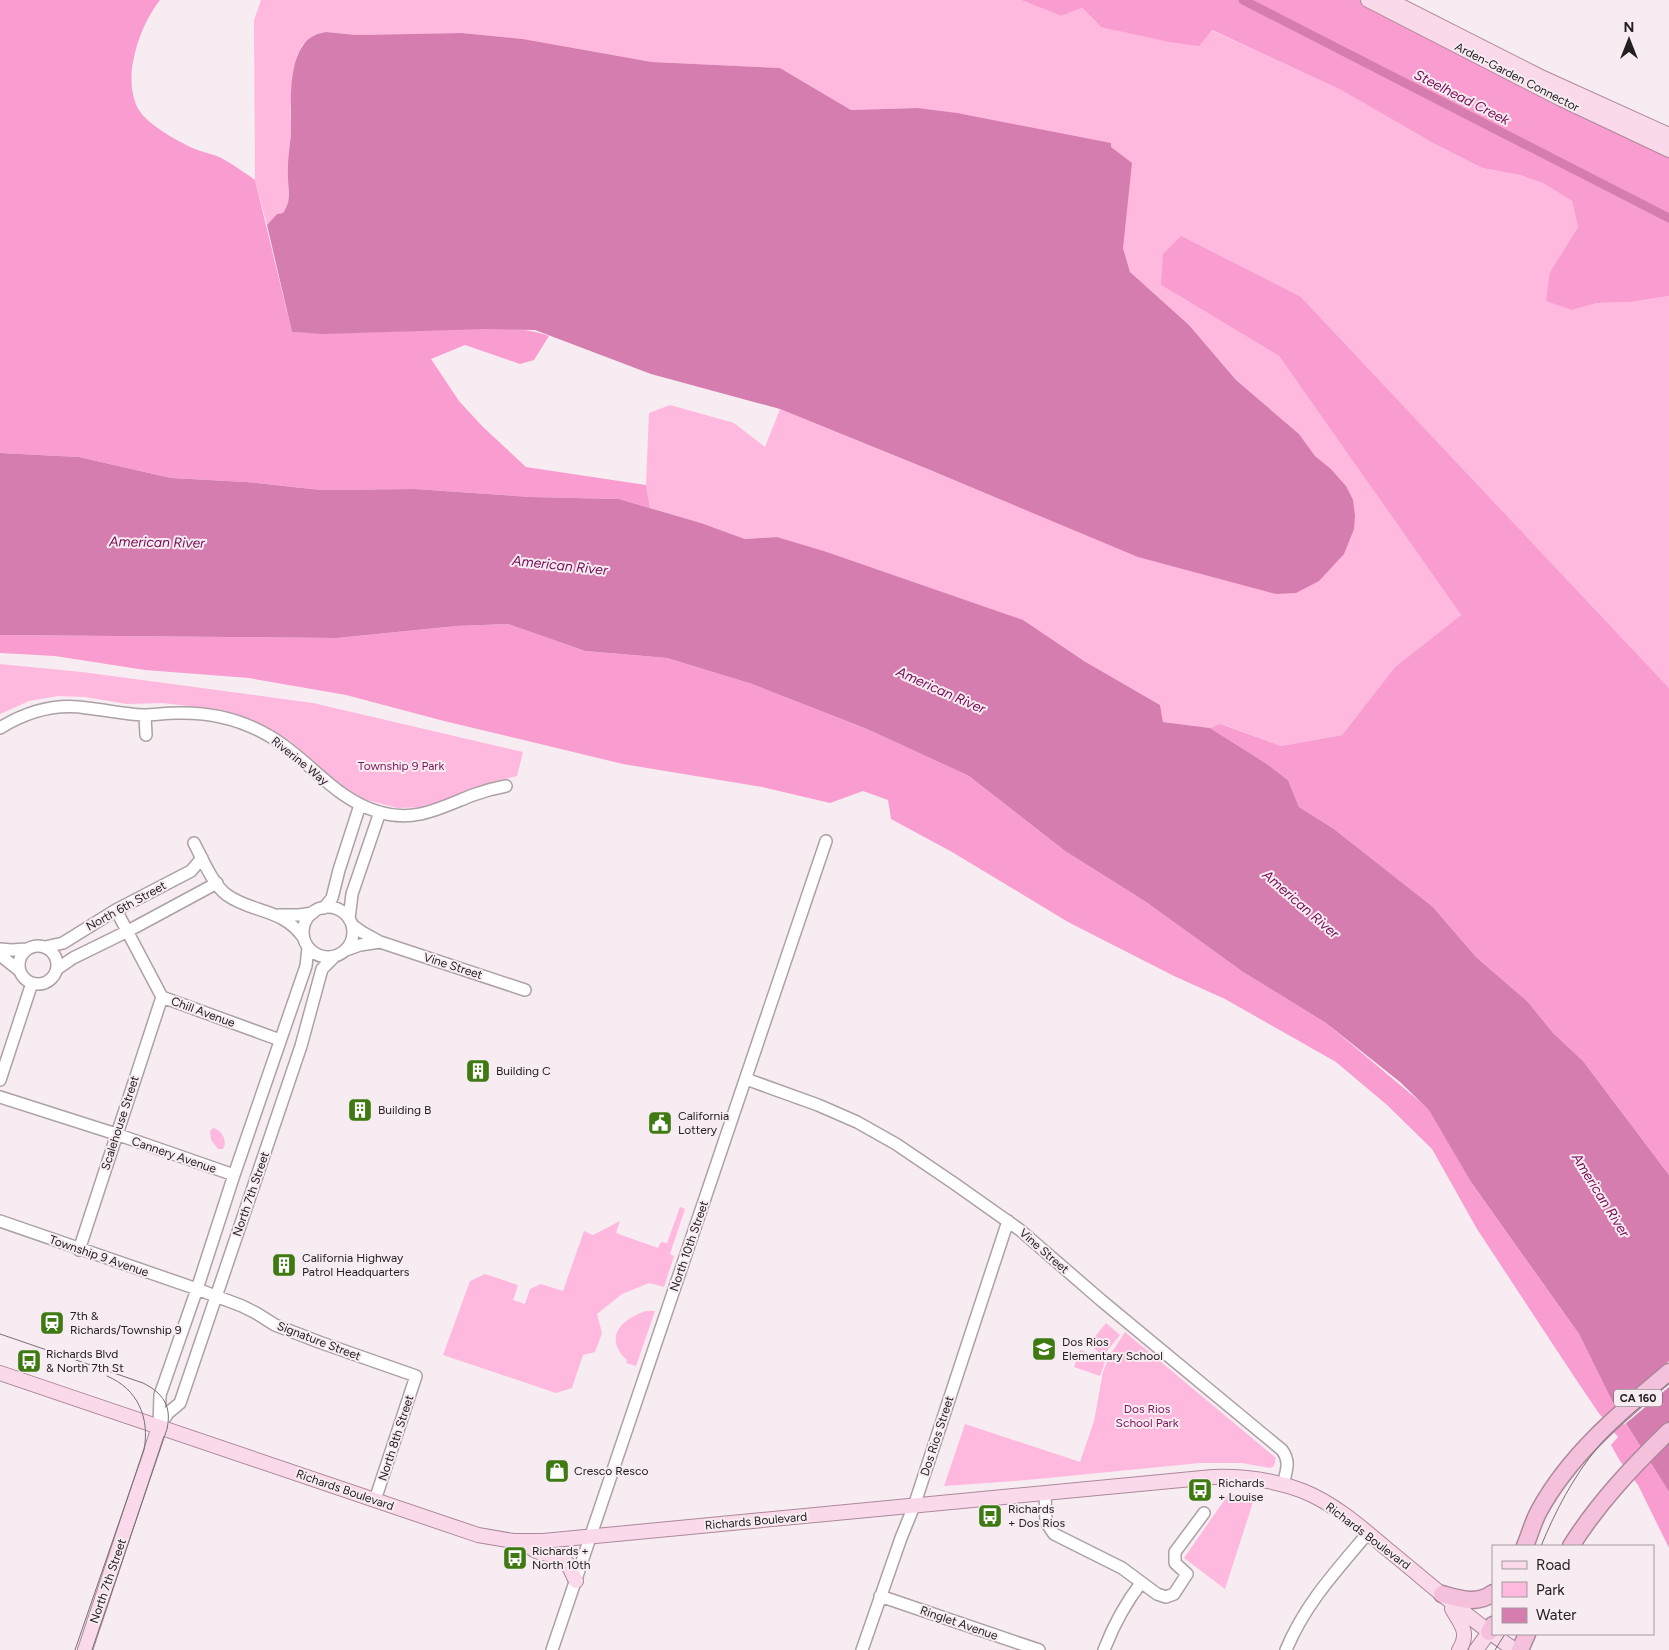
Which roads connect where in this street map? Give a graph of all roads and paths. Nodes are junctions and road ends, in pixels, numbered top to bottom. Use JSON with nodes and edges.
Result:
{"nodes":[{"id":1,"x":1368,"y":0,"type":"edge"},
{"id":2,"x":1388,"y":0,"type":"edge"},
{"id":3,"x":1669,"y":135,"type":"edge"},
{"id":4,"x":1669,"y":150,"type":"edge"},
{"id":5,"x":145,"y":715,"type":"junction"},
{"id":6,"x":0,"y":728,"type":"edge"},
{"id":7,"x":146,"y":735,"type":"dead end"},
{"id":8,"x":506,"y":786,"type":"dead end"},
{"id":9,"x":360,"y":805,"type":"junction"},
{"id":10,"x":380,"y":812,"type":"junction"},
{"id":11,"x":826,"y":841,"type":"dead end"},
{"id":12,"x":194,"y":843,"type":"dead end"},
{"id":13,"x":202,"y":858,"type":"junction"},
{"id":14,"x":217,"y":883,"type":"junction"},
{"id":15,"x":116,"y":910,"type":"junction"},
{"id":16,"x":318,"y":910,"type":"junction"},
{"id":17,"x":278,"y":915,"type":"junction"},
{"id":18,"x":351,"y":922,"type":"junction"},
{"id":19,"x":128,"y":931,"type":"junction"},
{"id":20,"x":304,"y":937,"type":"junction"},
{"id":21,"x":380,"y":942,"type":"junction"},
{"id":22,"x":45,"y":947,"type":"junction"},
{"id":23,"x":308,"y":948,"type":"junction"},
{"id":24,"x":0,"y":949,"type":"edge"},
{"id":25,"x":27,"y":949,"type":"junction"},
{"id":26,"x":346,"y":950,"type":"junction"},
{"id":27,"x":0,"y":955,"type":"edge"},
{"id":28,"x":334,"y":957,"type":"junction"},
{"id":29,"x":57,"y":969,"type":"junction"},
{"id":30,"x":20,"y":971,"type":"junction"},
{"id":31,"x":32,"y":984,"type":"junction"},
{"id":32,"x":525,"y":990,"type":"dead end"},
{"id":33,"x":162,"y":997,"type":"junction"},
{"id":34,"x":280,"y":1040,"type":"junction"},
{"id":35,"x":746,"y":1079,"type":"junction"},
{"id":36,"x":0,"y":1080,"type":"edge"},
{"id":37,"x":0,"y":1097,"type":"edge"},
{"id":38,"x":116,"y":1134,"type":"junction"},
{"id":39,"x":234,"y":1175,"type":"junction"},
{"id":40,"x":0,"y":1221,"type":"edge"},
{"id":41,"x":1008,"y":1221,"type":"junction"},
{"id":42,"x":79,"y":1250,"type":"junction"},
{"id":43,"x":198,"y":1289,"type":"junction"},
{"id":44,"x":216,"y":1296,"type":"junction"},
{"id":45,"x":1669,"y":1372,"type":"edge"},
{"id":46,"x":0,"y":1373,"type":"edge"},
{"id":47,"x":416,"y":1376,"type":"joint"},
{"id":48,"x":159,"y":1427,"type":"junction"},
{"id":49,"x":1669,"y":1431,"type":"edge"},
{"id":50,"x":1283,"y":1485,"type":"junction"},
{"id":51,"x":1045,"y":1493,"type":"junction"},
{"id":52,"x":375,"y":1500,"type":"junction"},
{"id":53,"x":914,"y":1506,"type":"junction"},
{"id":54,"x":1204,"y":1513,"type":"dead end"},
{"id":55,"x":1368,"y":1533,"type":"junction"},
{"id":56,"x":591,"y":1536,"type":"junction"},
{"id":57,"x":525,"y":1542,"type":"junction"},
{"id":58,"x":1525,"y":1545,"type":"edge"},
{"id":59,"x":1572,"y":1545,"type":"edge"},
{"id":60,"x":576,"y":1581,"type":"junction"},
{"id":61,"x":1141,"y":1583,"type":"junction"},
{"id":62,"x":1442,"y":1594,"type":"junction"},
{"id":63,"x":1492,"y":1594,"type":"edge"},
{"id":64,"x":880,"y":1596,"type":"junction"},
{"id":65,"x":1491,"y":1628,"type":"edge"},
{"id":66,"x":1499,"y":1635,"type":"edge"},
{"id":67,"x":1527,"y":1635,"type":"edge"},
{"id":68,"x":85,"y":1650,"type":"edge"},
{"id":69,"x":552,"y":1650,"type":"edge"},
{"id":70,"x":862,"y":1650,"type":"edge"},
{"id":71,"x":1039,"y":1650,"type":"edge"},
{"id":72,"x":1104,"y":1650,"type":"edge"},
{"id":73,"x":1286,"y":1650,"type":"edge"},
{"id":74,"x":1459,"y":1650,"type":"edge"},
{"id":75,"x":1476,"y":1650,"type":"edge"},
{"id":76,"x":1515,"y":1650,"type":"edge"},
{"id":77,"x":1520,"y":1650,"type":"edge"}],
"edges":[{"from":1,"to":4,"type":"main road","name":"Arden-Garden Connector"},
{"from":2,"to":3,"type":"main road","name":"Arden-Garden Connector"},
{"from":5,"to":6,"type":"street","name":"Riverine Way"},
{"from":5,"to":7,"type":"street"},
{"from":5,"to":9,"type":"street","name":"Riverine Way"},
{"from":8,"to":10,"type":"street","name":"Riverine Way"},
{"from":9,"to":10,"type":"street","name":"Riverine Way"},
{"from":9,"to":16,"type":"street"},
{"from":10,"to":18,"type":"street"},
{"from":11,"to":35,"type":"street","name":"North 10th Street"},
{"from":12,"to":13,"type":"street"},
{"from":13,"to":14,"type":"street"},
{"from":13,"to":15,"type":"street","name":"North 6th Street"},
{"from":14,"to":17,"type":"street"},
{"from":14,"to":19,"type":"street","name":"North 6th Street"},
{"from":15,"to":19,"type":"street","name":"Chill Avenue"},
{"from":15,"to":22,"type":"street","name":"North 6th Street"},
{"from":16,"to":17,"type":"street"},
{"from":16,"to":18,"type":"street"},
{"from":16,"to":20,"type":"street"},
{"from":17,"to":20,"type":"street"},
{"from":18,"to":21,"type":"street","name":"Vine Street"},
{"from":18,"to":26,"type":"street"},
{"from":19,"to":29,"type":"street","name":"North 6th Street"},
{"from":19,"to":33,"type":"street","name":"Chill Avenue"},
{"from":20,"to":23,"type":"street"},
{"from":21,"to":26,"type":"street","name":"Vine Street"},
{"from":21,"to":32,"type":"street","name":"Vine Street"},
{"from":22,"to":25,"type":"street"},
{"from":22,"to":29,"type":"street"},
{"from":23,"to":28,"type":"street"},
{"from":23,"to":34,"type":"street","name":"North 7th Street"},
{"from":24,"to":25,"type":"street"},
{"from":25,"to":30,"type":"street"},
{"from":26,"to":28,"type":"street"},
{"from":27,"to":30,"type":"street"},
{"from":28,"to":44,"type":"street","name":"North 7th Street"},
{"from":29,"to":31,"type":"street"},
{"from":30,"to":31,"type":"street"},
{"from":31,"to":36,"type":"street"},
{"from":33,"to":34,"type":"street","name":"Chill Avenue"},
{"from":33,"to":38,"type":"street","name":"Scalehouse Street"},
{"from":34,"to":39,"type":"street","name":"North 7th Street"},
{"from":35,"to":41,"type":"street","name":"Vine Street"},
{"from":35,"to":56,"type":"street","name":"North 10th Street"},
{"from":37,"to":38,"type":"street","name":"Cannery Avenue"},
{"from":38,"to":39,"type":"street","name":"Cannery Avenue"},
{"from":38,"to":42,"type":"street","name":"Scalehouse Street"},
{"from":39,"to":43,"type":"street","name":"North 7th Street"},
{"from":40,"to":42,"type":"street","name":"Township 9 Avenue"},
{"from":41,"to":50,"type":"street","name":"Vine Street"},
{"from":41,"to":53,"type":"street","name":"Dos Rios Street"},
{"from":42,"to":43,"type":"street","name":"Township 9 Avenue"},
{"from":43,"to":44,"type":"street","name":"Signature Street"},
{"from":43,"to":48,"type":"street","name":"North 7th Street"},
{"from":44,"to":47,"type":"street","name":"Signature Street"},
{"from":44,"to":48,"type":"street","name":"North 7th Street"},
{"from":45,"to":58,"type":"highway","number":"CA 160"},
{"from":46,"to":48,"type":"main road","name":"Richards Boulevard"},
{"from":47,"to":52,"type":"street","name":"North 8th Street"},
{"from":48,"to":52,"type":"main road","name":"Richards Boulevard"},
{"from":48,"to":68,"type":"main road","name":"North 7th Street"},
{"from":49,"to":59,"type":"highway"},
{"from":50,"to":51,"type":"main road","name":"Richards Boulevard"},
{"from":50,"to":55,"type":"main road","name":"Richards Boulevard"},
{"from":51,"to":53,"type":"main road","name":"Richards Boulevard"},
{"from":51,"to":61,"type":"street"},
{"from":52,"to":57,"type":"main road","name":"Richards Boulevard"},
{"from":53,"to":56,"type":"main road","name":"Richards Boulevard"},
{"from":53,"to":64,"type":"street","name":"Dos Rios Street"},
{"from":54,"to":61,"type":"street"},
{"from":55,"to":62,"type":"main road","name":"Richards Boulevard"},
{"from":55,"to":73,"type":"street"},
{"from":56,"to":57,"type":"main road","name":"Richards Boulevard"},
{"from":56,"to":60,"type":"street","name":"North 10th Street"},
{"from":57,"to":60,"type":"main road"},
{"from":60,"to":69,"type":"street","name":"North 10th Street"},
{"from":61,"to":72,"type":"street"},
{"from":62,"to":63,"type":"highway"},
{"from":62,"to":65,"type":"main road","name":"Richards Boulevard"},
{"from":62,"to":74,"type":"main road"},
{"from":64,"to":70,"type":"street","name":"Dos Rios Street"},
{"from":64,"to":71,"type":"street","name":"Ringlet Avenue"},
{"from":65,"to":75,"type":"main road"},
{"from":66,"to":76,"type":"main road","name":"Richards Boulevard"},
{"from":67,"to":77,"type":"highway"}]}
